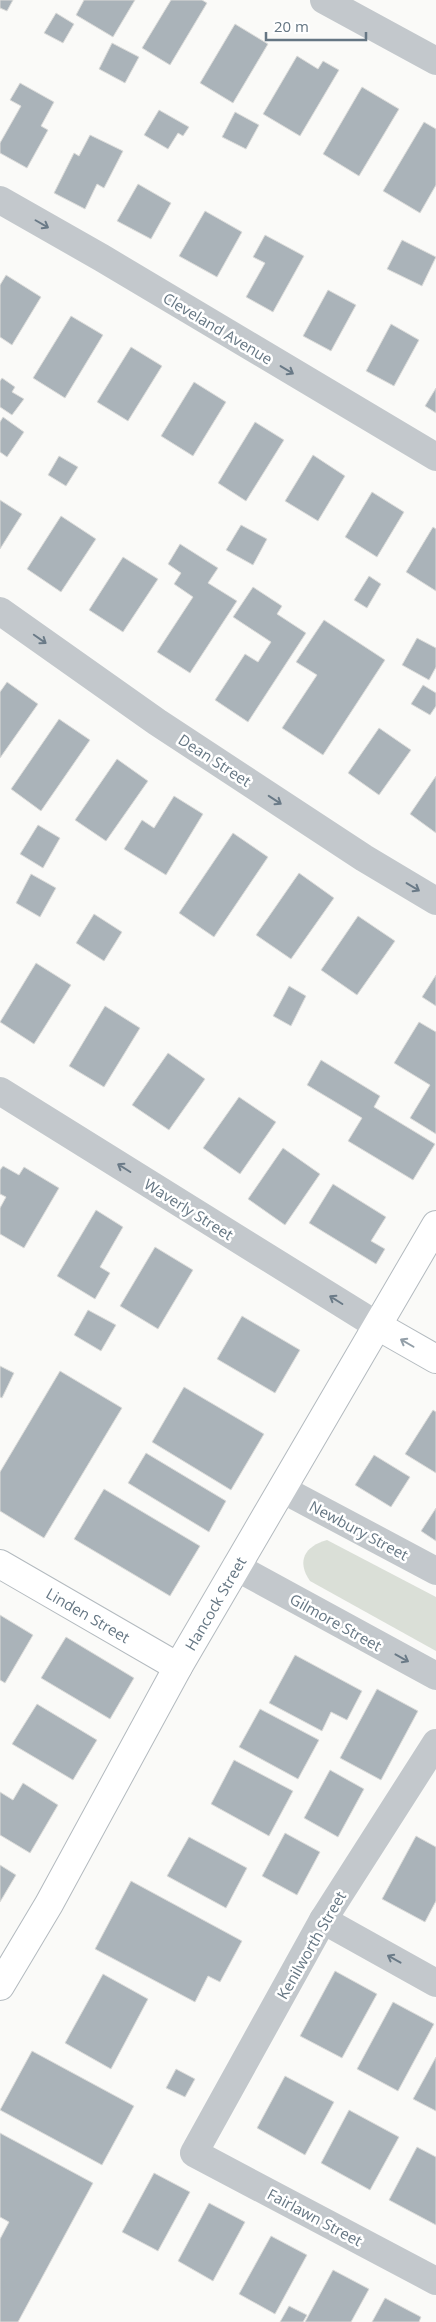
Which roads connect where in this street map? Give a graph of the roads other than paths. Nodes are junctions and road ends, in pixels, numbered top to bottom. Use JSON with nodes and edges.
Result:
{"nodes":[{"id":1,"x":324,"y":0,"type":"edge"},
{"id":2,"x":436,"y":61,"type":"edge"},
{"id":3,"x":0,"y":200,"type":"edge"},
{"id":4,"x":436,"y":457,"type":"edge"},
{"id":5,"x":0,"y":611,"type":"edge"},
{"id":6,"x":436,"y":901,"type":"edge"},
{"id":7,"x":0,"y":1091,"type":"edge"},
{"id":8,"x":436,"y":1225,"type":"edge"},
{"id":9,"x":378,"y":1326,"type":"junction"},
{"id":10,"x":436,"y":1359,"type":"edge"},
{"id":11,"x":282,"y":1489,"type":"junction"},
{"id":12,"x":0,"y":1564,"type":"edge"},
{"id":13,"x":236,"y":1567,"type":"junction"},
{"id":14,"x":436,"y":1571,"type":"edge"},
{"id":15,"x":178,"y":1667,"type":"junction"},
{"id":16,"x":436,"y":1676,"type":"edge"},
{"id":17,"x":436,"y":1743,"type":"edge"},
{"id":18,"x":323,"y":1920,"type":"junction"},
{"id":19,"x":436,"y":1983,"type":"edge"},
{"id":20,"x":0,"y":1986,"type":"edge"},
{"id":21,"x":194,"y":2153,"type":"joint"},
{"id":22,"x":436,"y":2281,"type":"edge"}],
"edges":[{"from":1,"to":2,"type":"street"},
{"from":3,"to":4,"type":"street","name":"Cleveland Avenue","one_way":true},
{"from":5,"to":6,"type":"street","name":"Dean Street","one_way":true},
{"from":9,"to":7,"type":"street","name":"Waverly Street","one_way":true},
{"from":8,"to":9,"type":"street","name":"Hancock Street"},
{"from":10,"to":9,"type":"street","one_way":true},
{"from":9,"to":11,"type":"street","name":"Hancock Street"},
{"from":11,"to":13,"type":"street","name":"Hancock Street"},
{"from":11,"to":14,"type":"street","name":"Newbury Street"},
{"from":12,"to":15,"type":"street","name":"Linden Street"},
{"from":13,"to":15,"type":"street","name":"Hancock Street"},
{"from":13,"to":16,"type":"street","name":"Gilmore Street","one_way":true},
{"from":15,"to":20,"type":"street","name":"Hancock Street"},
{"from":17,"to":18,"type":"street","name":"Kenilworth Street"},
{"from":19,"to":18,"type":"street","one_way":true},
{"from":18,"to":21,"type":"street","name":"Kenilworth Street"},
{"from":21,"to":22,"type":"street","name":"Fairlawn Street"}]}
